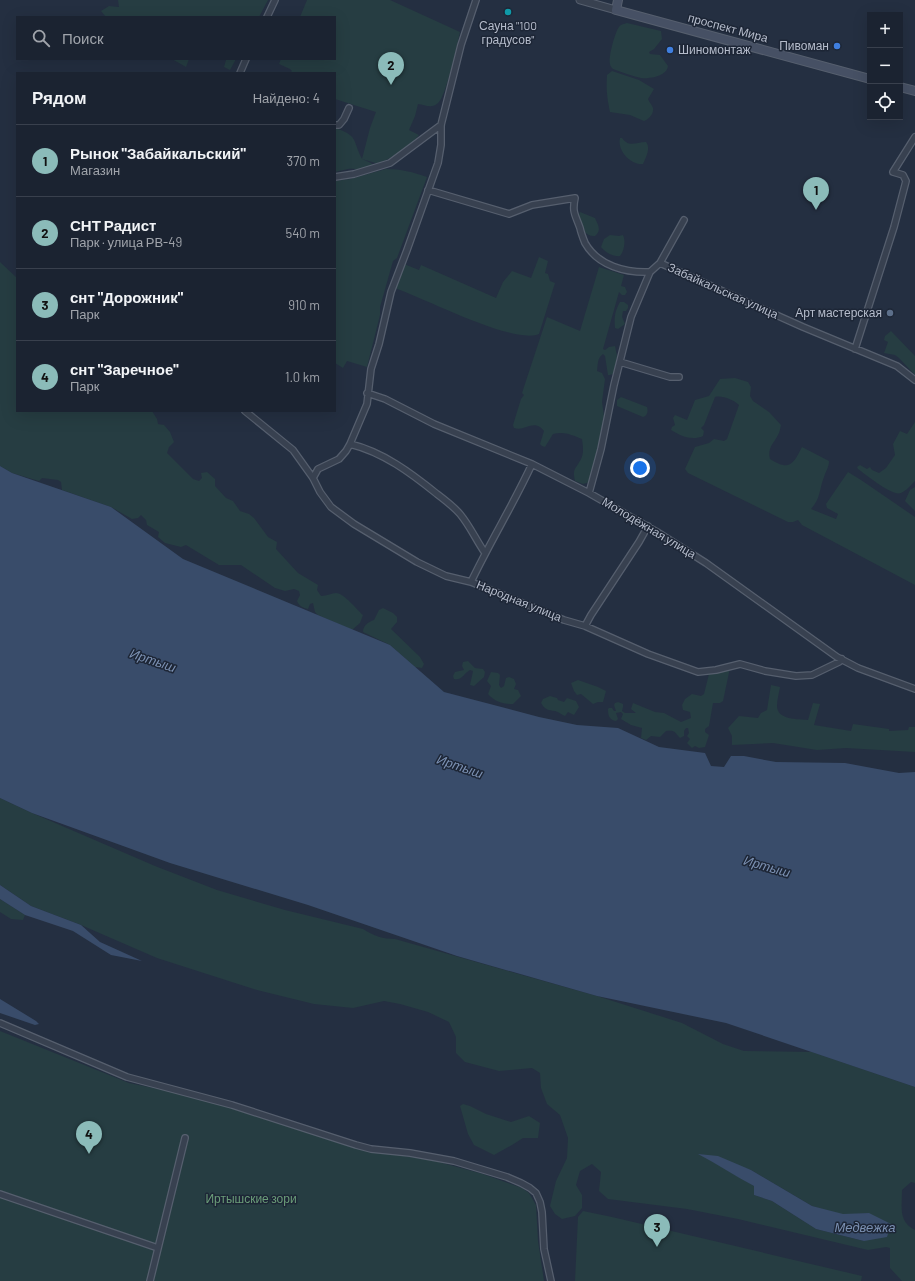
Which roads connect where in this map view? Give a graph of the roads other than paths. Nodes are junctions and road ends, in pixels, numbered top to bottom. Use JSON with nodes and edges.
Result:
{"nodes":[{"id":1,"x":275,"y":0,"type":"edge"},
{"id":2,"x":476,"y":0,"type":"edge"},
{"id":3,"x":580,"y":0,"type":"edge"},
{"id":4,"x":618,"y":0,"type":"edge"},
{"id":5,"x":616,"y":10,"type":"junction"},
{"id":6,"x":267,"y":16,"type":"edge"},
{"id":7,"x":246,"y":60,"type":"edge"},
{"id":8,"x":240,"y":72,"type":"edge"},
{"id":9,"x":867,"y":78,"type":"edge"},
{"id":10,"x":903,"y":88,"type":"edge"},
{"id":11,"x":915,"y":91,"type":"edge"},
{"id":12,"x":348,"y":108,"type":"dead end"},
{"id":13,"x":336,"y":125,"type":"edge"},
{"id":14,"x":441,"y":125,"type":"junction"},
{"id":15,"x":915,"y":137,"type":"edge"},
{"id":16,"x":336,"y":177,"type":"edge"},
{"id":17,"x":428,"y":190,"type":"junction"},
{"id":18,"x":684,"y":220,"type":"dead end"},
{"id":19,"x":660,"y":263,"type":"junction"},
{"id":20,"x":650,"y":272,"type":"junction"},
{"id":21,"x":855,"y":349,"type":"junction"},
{"id":22,"x":620,"y":362,"type":"junction"},
{"id":23,"x":679,"y":377,"type":"dead end"},
{"id":24,"x":915,"y":380,"type":"edge"},
{"id":25,"x":367,"y":393,"type":"junction"},
{"id":26,"x":246,"y":412,"type":"edge"},
{"id":27,"x":350,"y":444,"type":"junction"},
{"id":28,"x":532,"y":464,"type":"junction"},
{"id":29,"x":313,"y":478,"type":"junction"},
{"id":30,"x":589,"y":493,"type":"junction"},
{"id":31,"x":648,"y":526,"type":"junction"},
{"id":32,"x":485,"y":553,"type":"junction"},
{"id":33,"x":471,"y":582,"type":"junction"},
{"id":34,"x":585,"y":626,"type":"junction"},
{"id":35,"x":842,"y":660,"type":"junction"},
{"id":36,"x":915,"y":689,"type":"edge"},
{"id":37,"x":0,"y":1023,"type":"edge"},
{"id":38,"x":185,"y":1138,"type":"dead end"},
{"id":39,"x":0,"y":1194,"type":"edge"},
{"id":40,"x":155,"y":1247,"type":"dead end"},
{"id":41,"x":150,"y":1281,"type":"edge"},
{"id":42,"x":551,"y":1281,"type":"edge"}],
"edges":[{"from":1,"to":6,"type":"street"},
{"from":2,"to":14,"type":"street"},
{"from":3,"to":5,"type":"street","name":"проспект Мира"},
{"from":4,"to":5,"type":"main road"},
{"from":5,"to":9,"type":"main road","name":"проспект Мира"},
{"from":7,"to":8,"type":"street"},
{"from":10,"to":11,"type":"main road"},
{"from":12,"to":13,"type":"street"},
{"from":14,"to":16,"type":"street"},
{"from":14,"to":17,"type":"street"},
{"from":15,"to":21,"type":"street"},
{"from":17,"to":20,"type":"street","name":"Забайкальская улица"},
{"from":17,"to":25,"type":"street"},
{"from":18,"to":19,"type":"street"},
{"from":19,"to":20,"type":"street"},
{"from":19,"to":21,"type":"street","name":"Забайкальская улица"},
{"from":20,"to":22,"type":"street"},
{"from":21,"to":24,"type":"street","name":"Забайкальская улица"},
{"from":22,"to":23,"type":"street"},
{"from":22,"to":30,"type":"street"},
{"from":25,"to":27,"type":"street"},
{"from":25,"to":28,"type":"street","name":"Молодёжная улица"},
{"from":26,"to":29,"type":"street","name":"Народная улица"},
{"from":27,"to":29,"type":"street"},
{"from":27,"to":32,"type":"street"},
{"from":28,"to":30,"type":"street","name":"Молодёжная улица"},
{"from":28,"to":32,"type":"street"},
{"from":29,"to":33,"type":"street","name":"Народная улица"},
{"from":30,"to":31,"type":"street","name":"Молодёжная улица"},
{"from":31,"to":34,"type":"street"},
{"from":31,"to":35,"type":"street","name":"Молодёжная улица"},
{"from":32,"to":33,"type":"street"},
{"from":33,"to":34,"type":"street","name":"Народная улица"},
{"from":34,"to":35,"type":"street","name":"Народная улица"},
{"from":35,"to":36,"type":"street","name":"Молодёжная улица"},
{"from":37,"to":42,"type":"street"},
{"from":38,"to":41,"type":"street"},
{"from":39,"to":40,"type":"street"}]}
